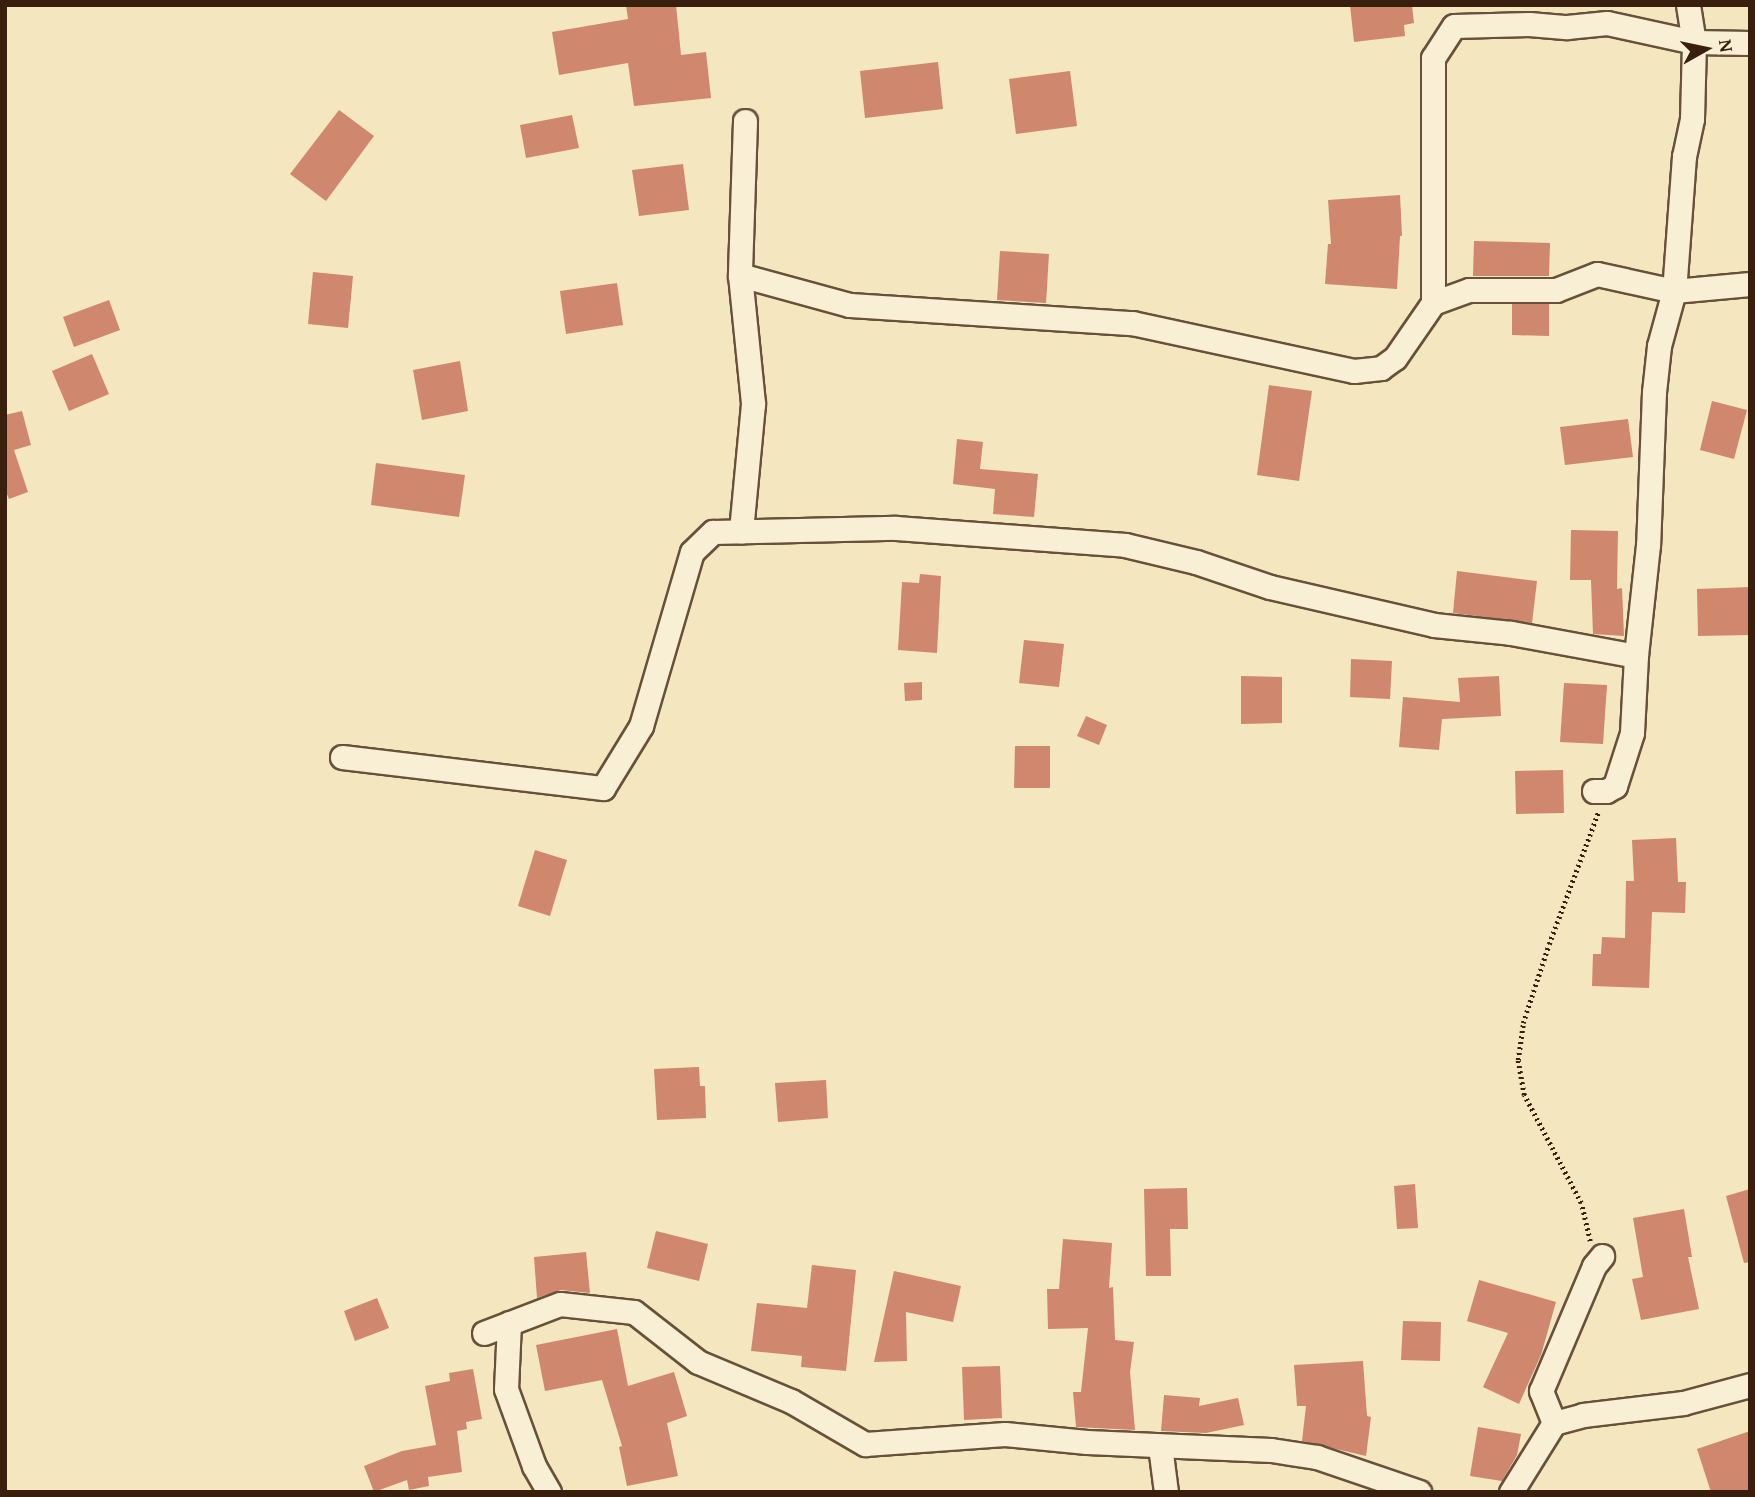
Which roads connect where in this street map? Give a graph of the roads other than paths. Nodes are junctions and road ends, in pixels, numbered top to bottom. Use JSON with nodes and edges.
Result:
{"nodes":[{"id":1,"x":1688,"y":5,"type":"edge"},
{"id":2,"x":1694,"y":42,"type":"junction"},
{"id":3,"x":1750,"y":43,"type":"edge"},
{"id":4,"x":745,"y":121,"type":"dead end"},
{"id":5,"x":740,"y":275,"type":"junction"},
{"id":6,"x":1750,"y":284,"type":"edge"},
{"id":7,"x":1674,"y":291,"type":"junction"},
{"id":8,"x":1433,"y":303,"type":"junction"},
{"id":9,"x":741,"y":531,"type":"junction"},
{"id":10,"x":1636,"y":656,"type":"junction"},
{"id":11,"x":342,"y":757,"type":"dead end"},
{"id":12,"x":1600,"y":791,"type":"road end"},
{"id":13,"x":1598,"y":1261,"type":"road end"},
{"id":14,"x":509,"y":1323,"type":"junction"},
{"id":15,"x":484,"y":1333,"type":"dead end"},
{"id":16,"x":1750,"y":1385,"type":"edge"},
{"id":17,"x":1554,"y":1423,"type":"junction"},
{"id":18,"x":1160,"y":1446,"type":"junction"},
{"id":19,"x":549,"y":1492,"type":"edge"},
{"id":20,"x":1166,"y":1492,"type":"edge"},
{"id":21,"x":1419,"y":1492,"type":"edge"},
{"id":22,"x":1511,"y":1492,"type":"edge"}],
"edges":[{"from":1,"to":2,"type":"street"},
{"from":2,"to":3,"type":"street"},
{"from":2,"to":7,"type":"street"},
{"from":2,"to":8,"type":"street"},
{"from":4,"to":5,"type":"street"},
{"from":5,"to":8,"type":"street"},
{"from":5,"to":9,"type":"street"},
{"from":6,"to":7,"type":"street"},
{"from":7,"to":8,"type":"street"},
{"from":7,"to":10,"type":"street"},
{"from":9,"to":10,"type":"street"},
{"from":9,"to":11,"type":"street"},
{"from":10,"to":12,"type":"street"},
{"from":13,"to":17,"type":"street"},
{"from":14,"to":15,"type":"street"},
{"from":14,"to":18,"type":"street"},
{"from":14,"to":19,"type":"street"},
{"from":16,"to":17,"type":"street"},
{"from":17,"to":22,"type":"street"},
{"from":18,"to":20,"type":"street"},
{"from":18,"to":21,"type":"street"}]}
